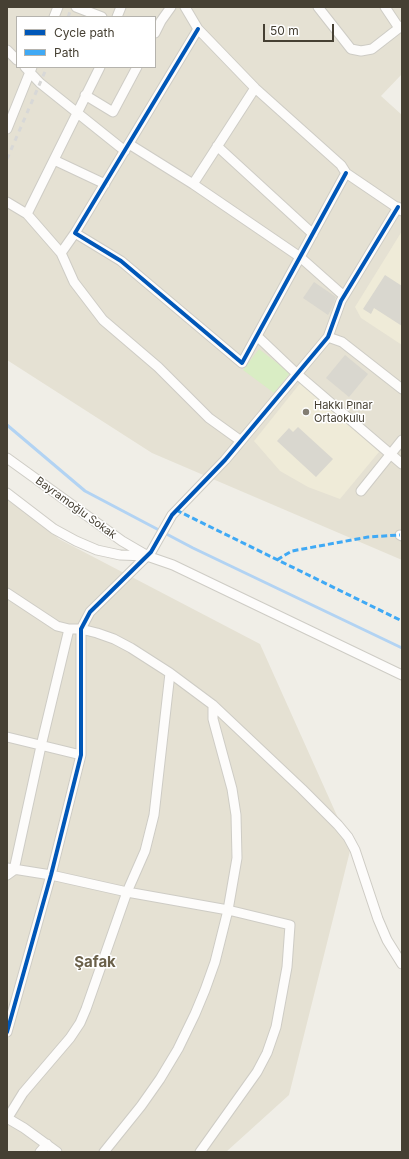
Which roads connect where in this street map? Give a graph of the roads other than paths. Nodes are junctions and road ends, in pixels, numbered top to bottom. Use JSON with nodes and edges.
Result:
{"nodes":[{"id":1,"x":76,"y":7,"type":"edge"},
{"id":2,"x":171,"y":7,"type":"edge"},
{"id":3,"x":185,"y":7,"type":"edge"},
{"id":4,"x":318,"y":7,"type":"edge"},
{"id":5,"x":385,"y":7,"type":"edge"},
{"id":6,"x":99,"y":16,"type":"edge"},
{"id":7,"x":401,"y":27,"type":"edge"},
{"id":8,"x":198,"y":29,"type":"junction"},
{"id":9,"x":156,"y":31,"type":"edge"},
{"id":10,"x":7,"y":50,"type":"edge"},
{"id":11,"x":16,"y":59,"type":"edge"},
{"id":12,"x":29,"y":68,"type":"edge"},
{"id":13,"x":99,"y":68,"type":"edge"},
{"id":14,"x":136,"y":68,"type":"edge"},
{"id":15,"x":255,"y":88,"type":"junction"},
{"id":16,"x":85,"y":96,"type":"junction"},
{"id":17,"x":76,"y":113,"type":"junction"},
{"id":18,"x":7,"y":129,"type":"edge"},
{"id":19,"x":218,"y":146,"type":"junction"},
{"id":20,"x":127,"y":148,"type":"junction"},
{"id":21,"x":54,"y":160,"type":"junction"},
{"id":22,"x":346,"y":173,"type":"junction"},
{"id":23,"x":105,"y":184,"type":"junction"},
{"id":24,"x":193,"y":184,"type":"junction"},
{"id":25,"x":7,"y":202,"type":"edge"},
{"id":26,"x":400,"y":209,"type":"edge"},
{"id":27,"x":27,"y":214,"type":"junction"},
{"id":28,"x":75,"y":233,"type":"junction"},
{"id":29,"x":313,"y":234,"type":"junction"},
{"id":30,"x":61,"y":253,"type":"junction"},
{"id":31,"x":300,"y":257,"type":"junction"},
{"id":32,"x":344,"y":296,"type":"junction"},
{"id":33,"x":257,"y":336,"type":"junction"},
{"id":34,"x":328,"y":337,"type":"junction"},
{"id":35,"x":297,"y":374,"type":"junction"},
{"id":36,"x":402,"y":389,"type":"edge"},
{"id":37,"x":402,"y":440,"type":"edge"},
{"id":38,"x":241,"y":441,"type":"junction"},
{"id":39,"x":391,"y":454,"type":"junction"},
{"id":40,"x":7,"y":458,"type":"edge"},
{"id":41,"x":402,"y":464,"type":"edge"},
{"id":42,"x":361,"y":491,"type":"dead end"},
{"id":43,"x":7,"y":493,"type":"edge"},
{"id":44,"x":149,"y":554,"type":"junction"},
{"id":45,"x":7,"y":593,"type":"edge"},
{"id":46,"x":69,"y":629,"type":"junction"},
{"id":47,"x":81,"y":629,"type":"junction"},
{"id":48,"x":170,"y":673,"type":"junction"},
{"id":49,"x":402,"y":675,"type":"edge"},
{"id":50,"x":213,"y":705,"type":"junction"},
{"id":51,"x":7,"y":737,"type":"edge"},
{"id":52,"x":41,"y":746,"type":"junction"},
{"id":53,"x":81,"y":756,"type":"junction"},
{"id":54,"x":9,"y":871,"type":"edge"},
{"id":55,"x":51,"y":875,"type":"junction"},
{"id":56,"x":127,"y":892,"type":"junction"},
{"id":57,"x":228,"y":910,"type":"junction"},
{"id":58,"x":402,"y":964,"type":"edge"},
{"id":59,"x":7,"y":1032,"type":"edge"},
{"id":60,"x":7,"y":1119,"type":"edge"},
{"id":61,"x":47,"y":1144,"type":"junction"},
{"id":62,"x":40,"y":1152,"type":"edge"},
{"id":63,"x":57,"y":1152,"type":"edge"},
{"id":64,"x":104,"y":1152,"type":"edge"},
{"id":65,"x":200,"y":1152,"type":"edge"}],
"edges":[{"from":1,"to":6,"type":"street"},
{"from":2,"to":9,"type":"street"},
{"from":3,"to":8,"type":"street"},
{"from":4,"to":7,"type":"street"},
{"from":5,"to":7,"type":"street"},
{"from":8,"to":15,"type":"street"},
{"from":8,"to":20,"type":"street"},
{"from":10,"to":11,"type":"street"},
{"from":12,"to":17,"type":"street"},
{"from":12,"to":18,"type":"street"},
{"from":13,"to":16,"type":"street"},
{"from":14,"to":16,"type":"street"},
{"from":15,"to":19,"type":"street"},
{"from":15,"to":22,"type":"street"},
{"from":16,"to":17,"type":"street"},
{"from":17,"to":20,"type":"street"},
{"from":17,"to":21,"type":"street"},
{"from":19,"to":24,"type":"street"},
{"from":19,"to":29,"type":"street"},
{"from":20,"to":23,"type":"street"},
{"from":20,"to":24,"type":"street"},
{"from":21,"to":23,"type":"street"},
{"from":21,"to":27,"type":"street"},
{"from":22,"to":26,"type":"street"},
{"from":22,"to":29,"type":"street"},
{"from":23,"to":28,"type":"street"},
{"from":24,"to":31,"type":"street"},
{"from":25,"to":27,"type":"street"},
{"from":26,"to":32,"type":"street"},
{"from":27,"to":30,"type":"street"},
{"from":28,"to":30,"type":"street"},
{"from":28,"to":33,"type":"street"},
{"from":29,"to":31,"type":"street"},
{"from":30,"to":38,"type":"street"},
{"from":31,"to":32,"type":"street"},
{"from":31,"to":33,"type":"street"},
{"from":32,"to":34,"type":"street"},
{"from":33,"to":35,"type":"street"},
{"from":34,"to":35,"type":"street"},
{"from":34,"to":36,"type":"street"},
{"from":35,"to":38,"type":"street"},
{"from":35,"to":39,"type":"street"},
{"from":37,"to":39,"type":"street"},
{"from":38,"to":44,"type":"street"},
{"from":39,"to":41,"type":"street"},
{"from":39,"to":42,"type":"street"},
{"from":40,"to":44,"type":"street","name":"Bayramoğlu Sokak"},
{"from":43,"to":44,"type":"street"},
{"from":44,"to":47,"type":"street"},
{"from":44,"to":49,"type":"street"},
{"from":45,"to":46,"type":"street"},
{"from":46,"to":47,"type":"street"},
{"from":46,"to":52,"type":"street"},
{"from":47,"to":48,"type":"street"},
{"from":47,"to":53,"type":"street"},
{"from":48,"to":50,"type":"street"},
{"from":48,"to":56,"type":"street"},
{"from":50,"to":57,"type":"street"},
{"from":50,"to":58,"type":"street"},
{"from":51,"to":52,"type":"street"},
{"from":52,"to":53,"type":"street"},
{"from":52,"to":54,"type":"street"},
{"from":53,"to":55,"type":"street"},
{"from":54,"to":55,"type":"street"},
{"from":55,"to":56,"type":"street"},
{"from":55,"to":59,"type":"street"},
{"from":56,"to":57,"type":"street"},
{"from":56,"to":60,"type":"street"},
{"from":57,"to":64,"type":"street"},
{"from":57,"to":65,"type":"street"},
{"from":60,"to":61,"type":"street"},
{"from":61,"to":62,"type":"street"},
{"from":61,"to":63,"type":"street"}]}
